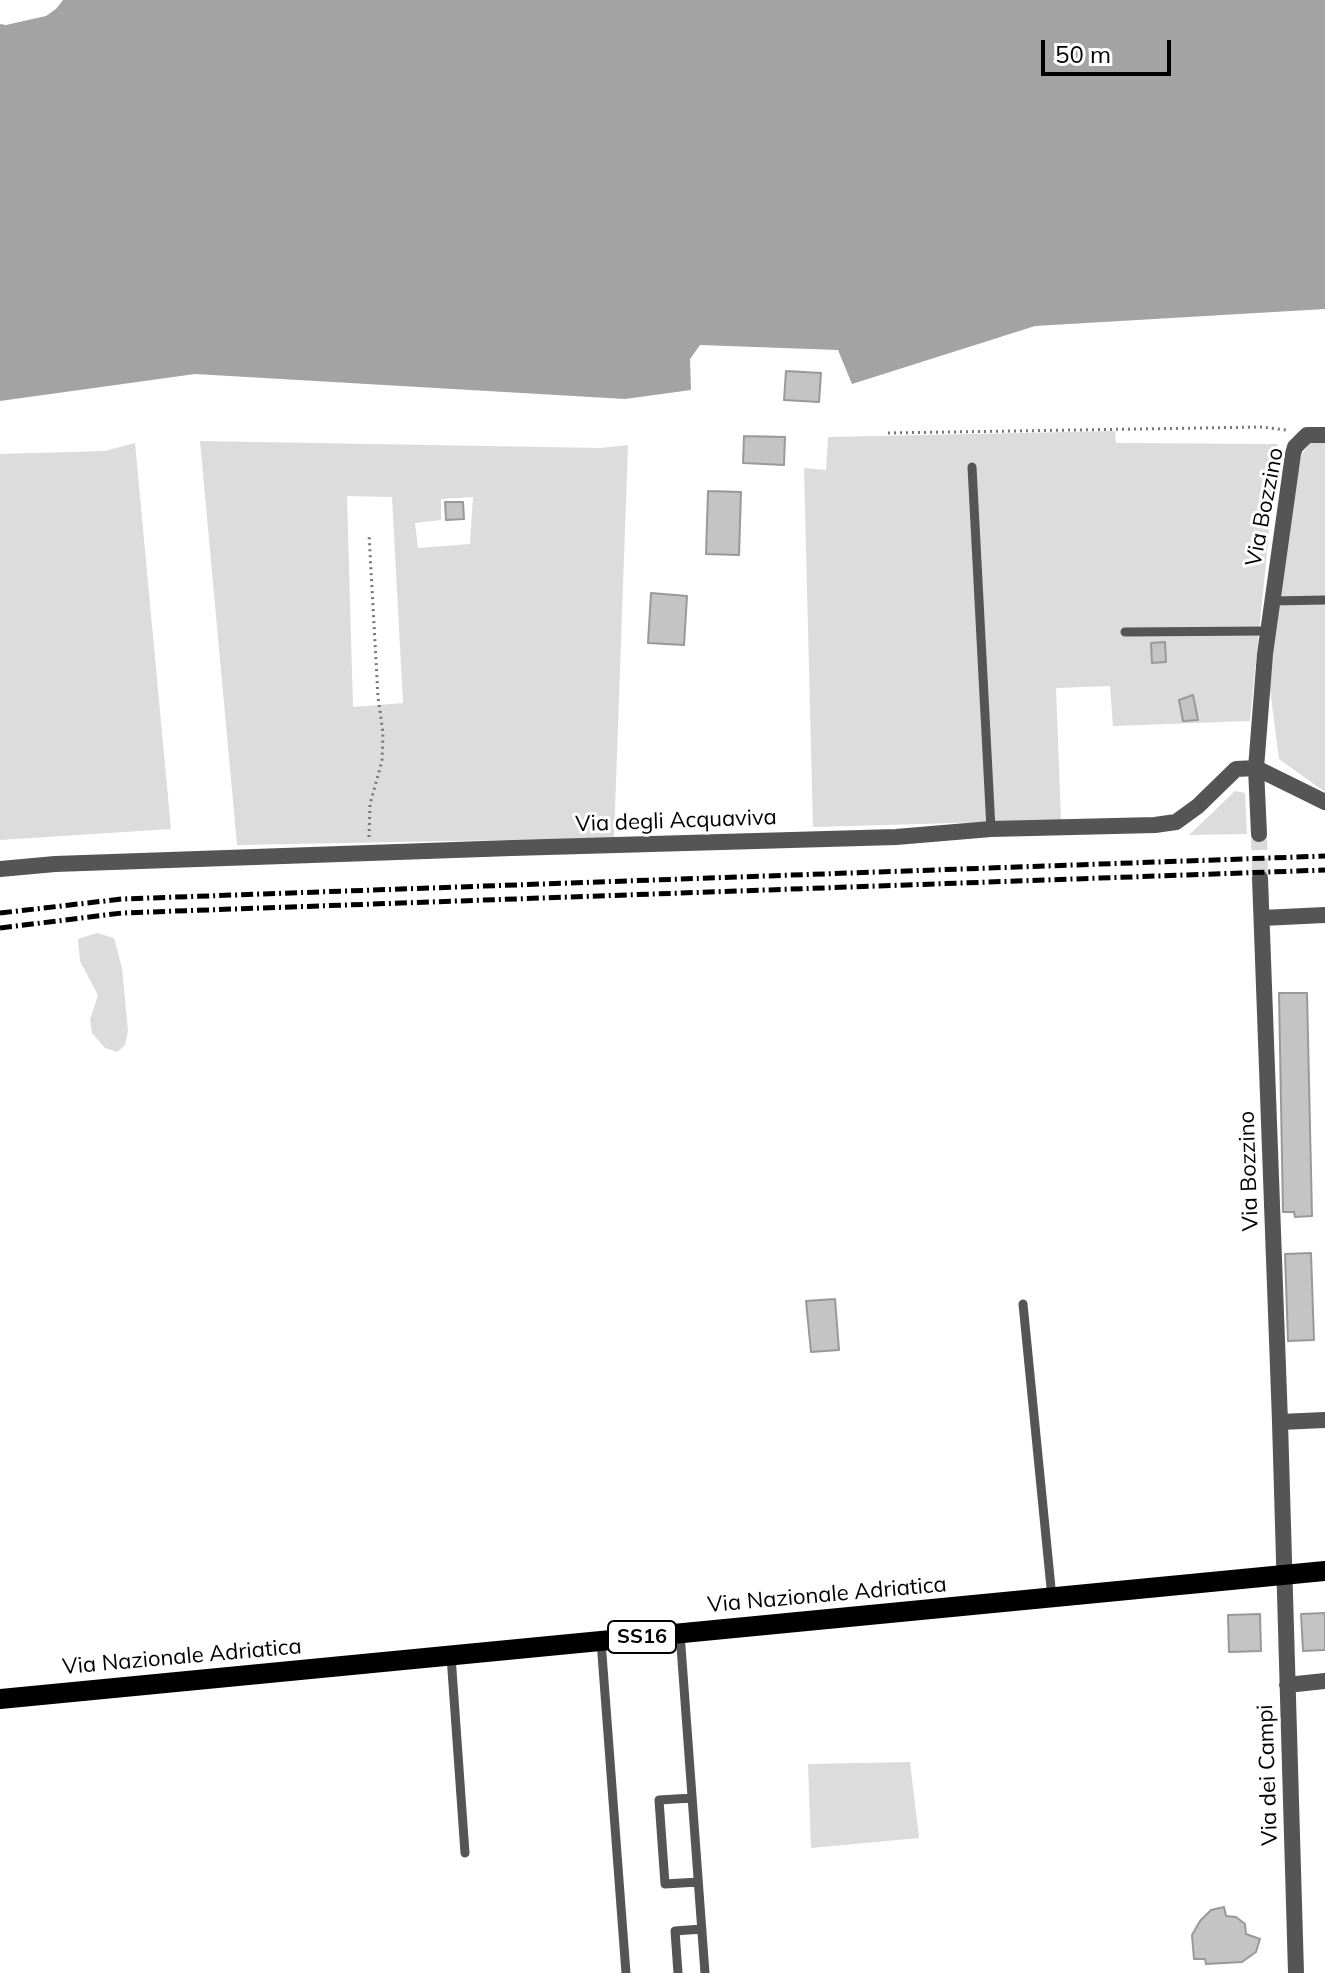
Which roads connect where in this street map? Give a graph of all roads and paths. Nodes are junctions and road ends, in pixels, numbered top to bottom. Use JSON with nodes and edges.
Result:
{"nodes":[{"id":1,"x":888,"y":433,"type":"dead end"},
{"id":2,"x":1312,"y":436,"type":"edge"},
{"id":3,"x":972,"y":467,"type":"dead end"},
{"id":4,"x":369,"y":534,"type":"dead end"},
{"id":5,"x":1325,"y":600,"type":"edge"},
{"id":6,"x":1271,"y":601,"type":"junction"},
{"id":7,"x":1267,"y":631,"type":"junction"},
{"id":8,"x":1125,"y":632,"type":"dead end"},
{"id":9,"x":1256,"y":768,"type":"junction"},
{"id":10,"x":1325,"y":802,"type":"edge"},
{"id":11,"x":991,"y":829,"type":"junction"},
{"id":12,"x":1259,"y":834,"type":"tunnel mouth"},
{"id":13,"x":369,"y":853,"type":"junction"},
{"id":14,"x":0,"y":869,"type":"edge"},
{"id":15,"x":1260,"y":878,"type":"tunnel mouth"},
{"id":16,"x":1325,"y":915,"type":"edge"},
{"id":17,"x":1262,"y":918,"type":"junction"},
{"id":18,"x":1023,"y":1304,"type":"dead end"},
{"id":19,"x":1325,"y":1420,"type":"edge"},
{"id":20,"x":1280,"y":1422,"type":"junction"},
{"id":21,"x":1325,"y":1571,"type":"edge"},
{"id":22,"x":1284,"y":1575,"type":"junction"},
{"id":23,"x":1052,"y":1598,"type":"junction"},
{"id":24,"x":680,"y":1633,"type":"junction"},
{"id":25,"x":601,"y":1641,"type":"junction"},
{"id":26,"x":451,"y":1656,"type":"junction"},
{"id":27,"x":1325,"y":1681,"type":"edge"},
{"id":28,"x":1287,"y":1685,"type":"junction"},
{"id":29,"x":0,"y":1699,"type":"edge"},
{"id":30,"x":692,"y":1798,"type":"junction"},
{"id":31,"x":465,"y":1853,"type":"dead end"},
{"id":32,"x":698,"y":1882,"type":"junction"},
{"id":33,"x":702,"y":1929,"type":"junction"},
{"id":34,"x":626,"y":1973,"type":"edge"},
{"id":35,"x":678,"y":1973,"type":"edge"},
{"id":36,"x":705,"y":1973,"type":"edge"},
{"id":37,"x":1296,"y":1973,"type":"edge"}],
"edges":[{"from":1,"to":2,"type":"path"},
{"from":2,"to":6,"type":"street","name":"Via Bozzino"},
{"from":3,"to":11,"type":"lane"},
{"from":4,"to":13,"type":"path"},
{"from":5,"to":6,"type":"lane"},
{"from":6,"to":7,"type":"street","name":"Via Bozzino"},
{"from":7,"to":8,"type":"lane"},
{"from":7,"to":9,"type":"street","name":"Via Bozzino"},
{"from":9,"to":10,"type":"street"},
{"from":9,"to":11,"type":"street","name":"Via degli Acquaviva"},
{"from":9,"to":12,"type":"street","name":"Via Bozzino"},
{"from":11,"to":13,"type":"street","name":"Via degli Acquaviva"},
{"from":13,"to":14,"type":"street","name":"Via degli Acquaviva"},
{"from":15,"to":17,"type":"street","name":"Via Bozzino"},
{"from":16,"to":17,"type":"street"},
{"from":17,"to":20,"type":"street","name":"Via Bozzino"},
{"from":18,"to":23,"type":"lane"},
{"from":19,"to":20,"type":"street"},
{"from":20,"to":22,"type":"street","name":"Via Bozzino"},
{"from":21,"to":22,"type":"main road","name":"Via Nazionale Adriatica","number":"SS16"},
{"from":22,"to":23,"type":"main road","name":"Via Nazionale Adriatica","number":"SS16"},
{"from":22,"to":28,"type":"street","name":"Via dei Campi"},
{"from":23,"to":24,"type":"main road","name":"Via Nazionale Adriatica","number":"SS16"},
{"from":24,"to":25,"type":"main road","name":"Via Nazionale Adriatica","number":"SS16"},
{"from":24,"to":30,"type":"lane"},
{"from":25,"to":26,"type":"main road","name":"Via Nazionale Adriatica","number":"SS16"},
{"from":25,"to":34,"type":"lane"},
{"from":26,"to":29,"type":"main road","name":"Via Nazionale Adriatica","number":"SS16"},
{"from":26,"to":31,"type":"lane"},
{"from":27,"to":28,"type":"street"},
{"from":28,"to":37,"type":"street","name":"Via dei Campi"},
{"from":30,"to":32,"type":"lane"},
{"from":30,"to":32,"type":"lane"},
{"from":32,"to":33,"type":"lane"},
{"from":33,"to":35,"type":"lane"},
{"from":33,"to":36,"type":"lane"}]}
